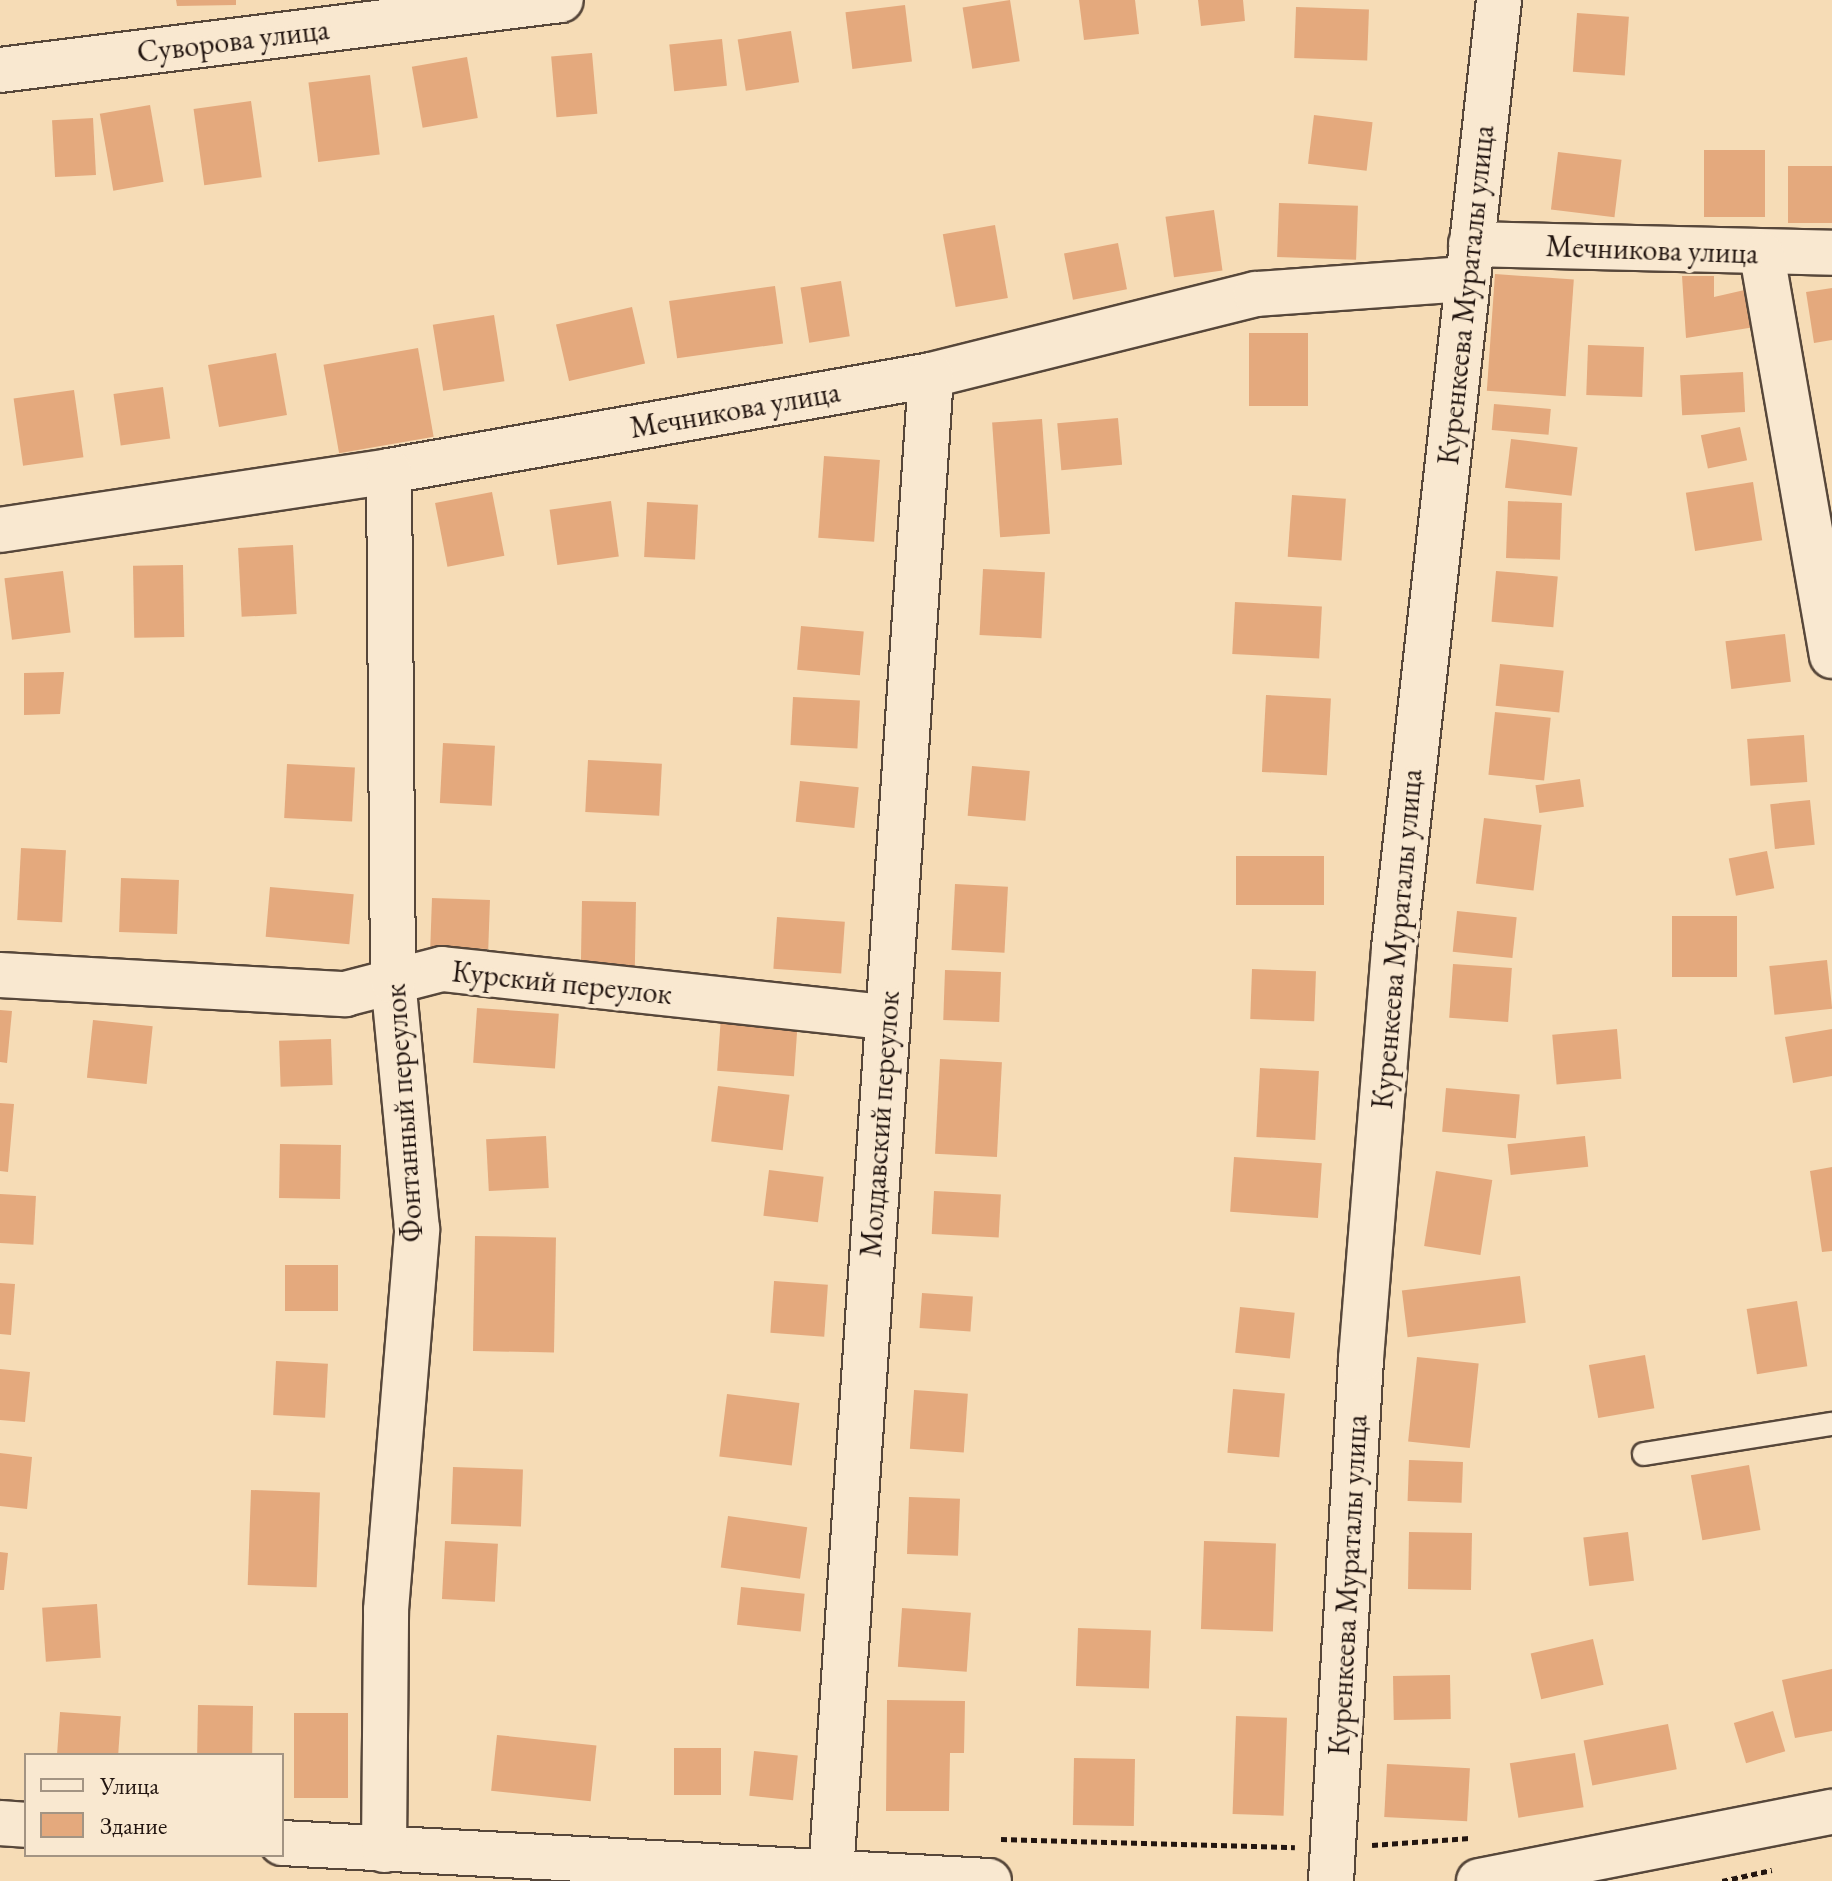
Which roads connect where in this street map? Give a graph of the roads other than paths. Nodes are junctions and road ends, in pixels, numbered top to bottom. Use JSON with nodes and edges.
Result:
{"nodes":[{"id":1,"x":561,"y":0,"type":"edge"},
{"id":2,"x":1499,"y":0,"type":"edge"},
{"id":3,"x":0,"y":70,"type":"edge"},
{"id":4,"x":1832,"y":253,"type":"edge"},
{"id":5,"x":1762,"y":255,"type":"junction"},
{"id":6,"x":1469,"y":262,"type":"junction"},
{"id":7,"x":931,"y":375,"type":"junction"},
{"id":8,"x":389,"y":471,"type":"junction"},
{"id":9,"x":0,"y":530,"type":"edge"},
{"id":10,"x":1832,"y":656,"type":"edge"},
{"id":11,"x":0,"y":975,"type":"edge"},
{"id":12,"x":393,"y":981,"type":"junction"},
{"id":13,"x":887,"y":1017,"type":"junction"},
{"id":14,"x":1832,"y":1424,"type":"edge"},
{"id":15,"x":1644,"y":1454,"type":"dead end"},
{"id":16,"x":1832,"y":1812,"type":"edge"},
{"id":17,"x":0,"y":1823,"type":"edge"},
{"id":18,"x":24,"y":1825,"type":"edge"},
{"id":19,"x":284,"y":1843,"type":"edge"},
{"id":20,"x":384,"y":1850,"type":"junction"},
{"id":21,"x":989,"y":1860,"type":"edge"},
{"id":22,"x":1332,"y":1864,"type":"edge"},
{"id":23,"x":831,"y":1873,"type":"junction"},
{"id":24,"x":1528,"y":1878,"type":"edge"},
{"id":25,"x":1479,"y":1881,"type":"edge"}],
"edges":[{"from":1,"to":3,"type":"street","name":"Суворова улица"},
{"from":2,"to":6,"type":"street","name":"Куренкеева Мураталы улица"},
{"from":4,"to":5,"type":"street","name":"Мечникова улица"},
{"from":5,"to":6,"type":"street","name":"Мечникова улица"},
{"from":5,"to":10,"type":"street"},
{"from":6,"to":7,"type":"street","name":"Мечникова улица"},
{"from":6,"to":22,"type":"street","name":"Куренкеева Мураталы улица"},
{"from":7,"to":8,"type":"street","name":"Мечникова улица"},
{"from":7,"to":13,"type":"street","name":"Молдавский переулок"},
{"from":8,"to":9,"type":"street","name":"Мечникова улица"},
{"from":8,"to":12,"type":"street","name":"Фонтанный переулок"},
{"from":11,"to":12,"type":"street","name":"Курский переулок"},
{"from":12,"to":13,"type":"street","name":"Курский переулок"},
{"from":12,"to":20,"type":"street","name":"Фонтанный переулок"},
{"from":13,"to":23,"type":"street","name":"Молдавский переулок"},
{"from":14,"to":15,"type":"lane"},
{"from":16,"to":24,"type":"street"},
{"from":17,"to":18,"type":"street"},
{"from":19,"to":20,"type":"street"},
{"from":20,"to":23,"type":"street"},
{"from":21,"to":23,"type":"street"},
{"from":24,"to":25,"type":"street"}]}
